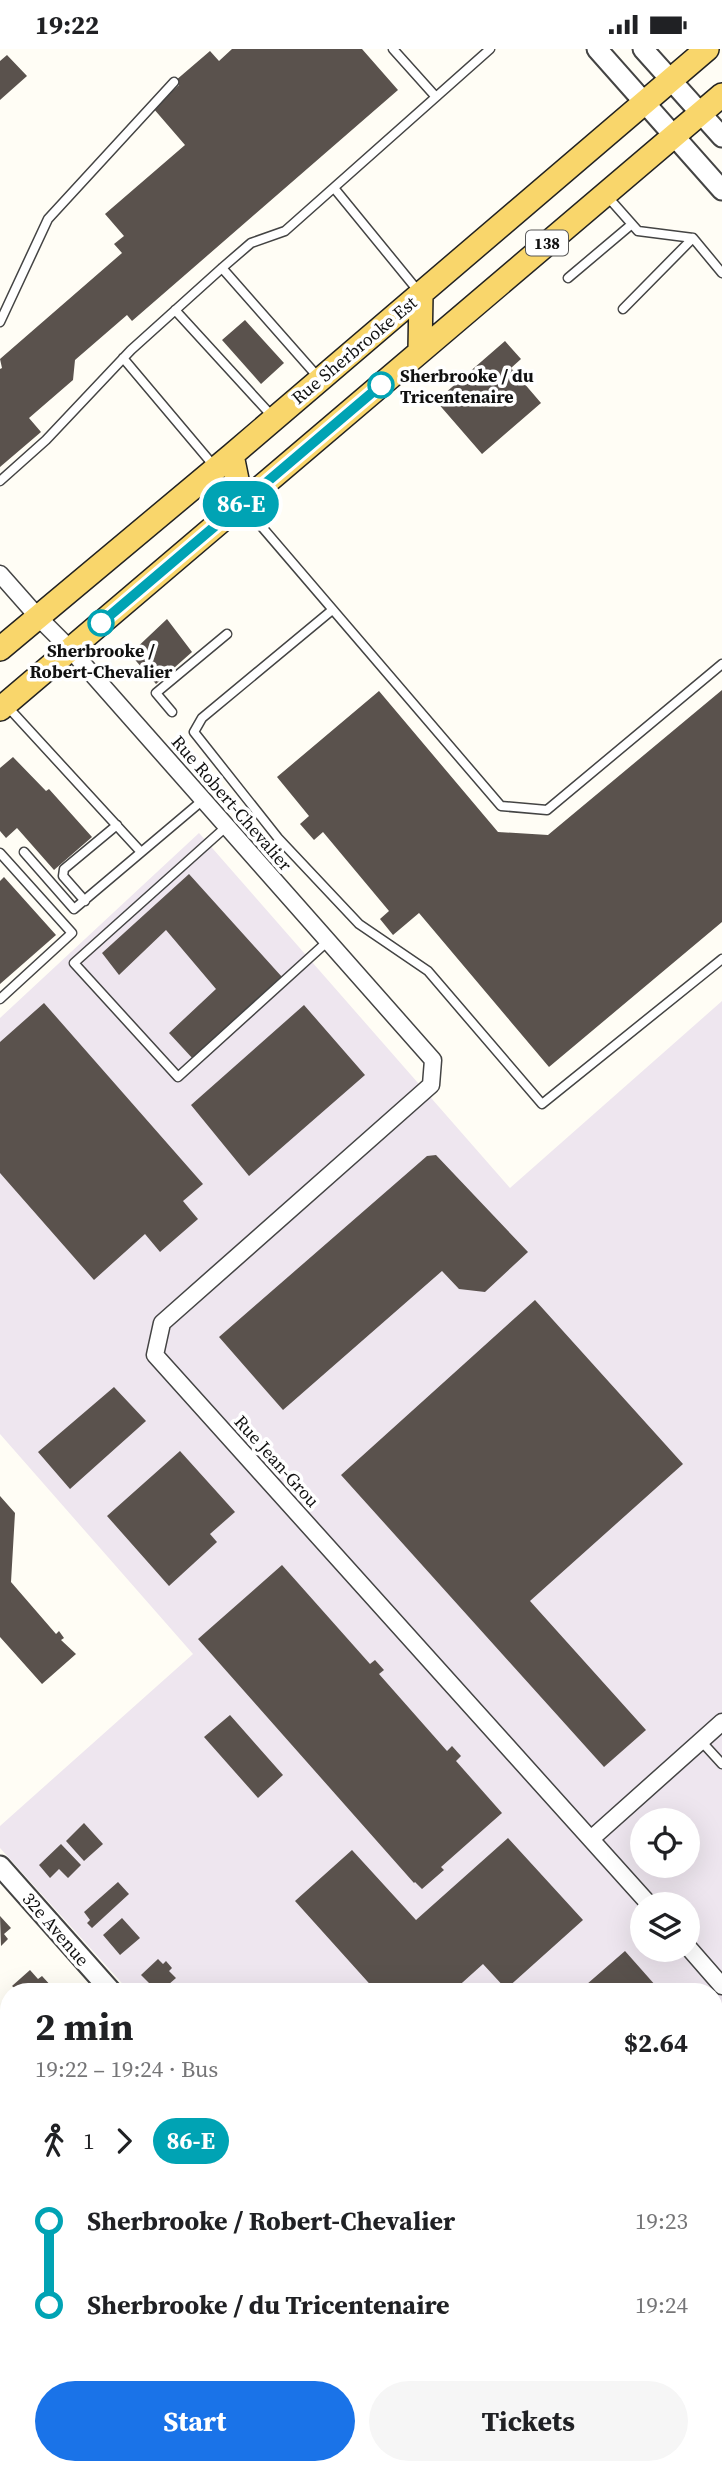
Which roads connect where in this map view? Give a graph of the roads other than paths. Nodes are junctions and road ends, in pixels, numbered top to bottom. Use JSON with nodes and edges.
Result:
{"nodes":[{"id":1,"x":393,"y":49,"type":"edge"},
{"id":2,"x":490,"y":49,"type":"edge"},
{"id":3,"x":597,"y":49,"type":"edge"},
{"id":4,"x":643,"y":49,"type":"edge"},
{"id":5,"x":707,"y":49,"type":"edge"},
{"id":6,"x":670,"y":80,"type":"junction"},
{"id":7,"x":174,"y":82,"type":"dead end"},
{"id":8,"x":722,"y":95,"type":"edge"},
{"id":9,"x":436,"y":97,"type":"junction"},
{"id":10,"x":645,"y":102,"type":"junction"},
{"id":11,"x":700,"y":113,"type":"junction"},
{"id":12,"x":674,"y":136,"type":"junction"},
{"id":13,"x":722,"y":137,"type":"edge"},
{"id":14,"x":334,"y":188,"type":"junction"},
{"id":15,"x":722,"y":190,"type":"edge"},
{"id":16,"x":606,"y":194,"type":"junction"},
{"id":17,"x":632,"y":224,"type":"junction"},
{"id":18,"x":693,"y":238,"type":"junction"},
{"id":19,"x":222,"y":268,"type":"junction"},
{"id":20,"x":722,"y":272,"type":"edge"},
{"id":21,"x":568,"y":278,"type":"dead end"},
{"id":22,"x":421,"y":294,"type":"junction"},
{"id":23,"x":622,"y":309,"type":"dead end"},
{"id":24,"x":176,"y":310,"type":"junction"},
{"id":25,"x":0,"y":322,"type":"edge"},
{"id":26,"x":420,"y":351,"type":"junction"},
{"id":27,"x":122,"y":358,"type":"junction"},
{"id":28,"x":320,"y":379,"type":"junction"},
{"id":29,"x":274,"y":418,"type":"junction"},
{"id":30,"x":224,"y":462,"type":"junction"},
{"id":31,"x":0,"y":481,"type":"edge"},
{"id":32,"x":242,"y":504,"type":"junction"},
{"id":33,"x":0,"y":574,"type":"edge"},
{"id":34,"x":331,"y":611,"type":"junction"},
{"id":35,"x":38,"y":617,"type":"junction"},
{"id":36,"x":226,"y":634,"type":"dead end"},
{"id":37,"x":0,"y":649,"type":"edge"},
{"id":38,"x":70,"y":649,"type":"junction"},
{"id":39,"x":722,"y":664,"type":"edge"},
{"id":40,"x":3,"y":707,"type":"edge"},
{"id":41,"x":172,"y":712,"type":"dead end"},
{"id":42,"x":203,"y":800,"type":"junction"},
{"id":43,"x":117,"y":825,"type":"junction"},
{"id":44,"x":227,"y":826,"type":"junction"},
{"id":45,"x":24,"y":852,"type":"dead end"},
{"id":46,"x":141,"y":852,"type":"junction"},
{"id":47,"x":0,"y":853,"type":"edge"},
{"id":48,"x":85,"y":901,"type":"junction"},
{"id":49,"x":328,"y":941,"type":"junction"},
{"id":50,"x":722,"y":959,"type":"edge"},
{"id":51,"x":0,"y":999,"type":"edge"},
{"id":52,"x":433,"y":1059,"type":"joint"},
{"id":53,"x":722,"y":1722,"type":"edge"},
{"id":54,"x":701,"y":1741,"type":"junction"},
{"id":55,"x":722,"y":1764,"type":"edge"},
{"id":56,"x":591,"y":1839,"type":"junction"},
{"id":57,"x":0,"y":1866,"type":"edge"},
{"id":58,"x":638,"y":1892,"type":"edge"},
{"id":59,"x":700,"y":1961,"type":"edge"},
{"id":60,"x":104,"y":1983,"type":"edge"},
{"id":61,"x":719,"y":1983,"type":"edge"}],
"edges":[{"from":1,"to":9,"type":"lane"},
{"from":2,"to":9,"type":"lane"},
{"from":3,"to":10,"type":"street"},
{"from":4,"to":6,"type":"street"},
{"from":5,"to":6,"type":"main road","name":"Rue Sherbrooke Est","number":"138"},
{"from":6,"to":10,"type":"main road","name":"Rue Sherbrooke Est","number":"138"},
{"from":6,"to":11,"type":"street"},
{"from":7,"to":25,"type":"lane"},
{"from":8,"to":11,"type":"main road","number":"138"},
{"from":9,"to":14,"type":"lane"},
{"from":10,"to":12,"type":"street"},
{"from":10,"to":22,"type":"main road","name":"Rue Sherbrooke Est","number":"138"},
{"from":11,"to":12,"type":"main road","number":"138"},
{"from":11,"to":13,"type":"street"},
{"from":12,"to":15,"type":"street"},
{"from":12,"to":16,"type":"main road","number":"138"},
{"from":14,"to":19,"type":"lane"},
{"from":14,"to":22,"type":"lane"},
{"from":16,"to":17,"type":"lane"},
{"from":16,"to":26,"type":"main road","number":"138"},
{"from":17,"to":18,"type":"lane"},
{"from":17,"to":21,"type":"lane"},
{"from":18,"to":20,"type":"lane"},
{"from":18,"to":23,"type":"lane"},
{"from":19,"to":24,"type":"lane"},
{"from":19,"to":28,"type":"lane"},
{"from":22,"to":26,"type":"main road"},
{"from":22,"to":28,"type":"main road","name":"Rue Sherbrooke Est","number":"138"},
{"from":24,"to":27,"type":"lane"},
{"from":24,"to":29,"type":"lane"},
{"from":26,"to":32,"type":"main road","number":"138"},
{"from":27,"to":30,"type":"lane"},
{"from":27,"to":31,"type":"lane"},
{"from":28,"to":29,"type":"main road","name":"Rue Sherbrooke Est","number":"138"},
{"from":29,"to":30,"type":"main road","name":"Rue Sherbrooke Est","number":"138"},
{"from":30,"to":32,"type":"main road"},
{"from":30,"to":35,"type":"main road","name":"Rue Sherbrooke Est","number":"138"},
{"from":32,"to":34,"type":"lane"},
{"from":32,"to":38,"type":"main road","number":"138"},
{"from":33,"to":35,"type":"street","name":"Rue Robert-Chevalier"},
{"from":34,"to":39,"type":"lane"},
{"from":34,"to":50,"type":"lane"},
{"from":35,"to":37,"type":"main road","name":"Rue Sherbrooke Est","number":"138"},
{"from":35,"to":38,"type":"street","name":"Rue Robert-Chevalier"},
{"from":36,"to":41,"type":"lane"},
{"from":38,"to":40,"type":"main road","number":"138"},
{"from":38,"to":42,"type":"street","name":"Rue Robert-Chevalier"},
{"from":40,"to":43,"type":"lane"},
{"from":42,"to":44,"type":"street","name":"Rue Robert-Chevalier"},
{"from":42,"to":46,"type":"lane"},
{"from":43,"to":46,"type":"lane"},
{"from":43,"to":48,"type":"lane"},
{"from":44,"to":49,"type":"street","name":"Rue Robert-Chevalier"},
{"from":44,"to":49,"type":"lane"},
{"from":45,"to":48,"type":"lane"},
{"from":46,"to":48,"type":"lane"},
{"from":47,"to":51,"type":"lane"},
{"from":49,"to":52,"type":"street","name":"Rue Robert-Chevalier"},
{"from":52,"to":56,"type":"street","name":"Rue Jean-Grou"},
{"from":53,"to":54,"type":"street"},
{"from":54,"to":55,"type":"lane"},
{"from":54,"to":56,"type":"street"},
{"from":56,"to":58,"type":"street","name":"Rue Jean-Grou"},
{"from":57,"to":60,"type":"street","name":"32e Avenue"},
{"from":59,"to":61,"type":"street"}]}
